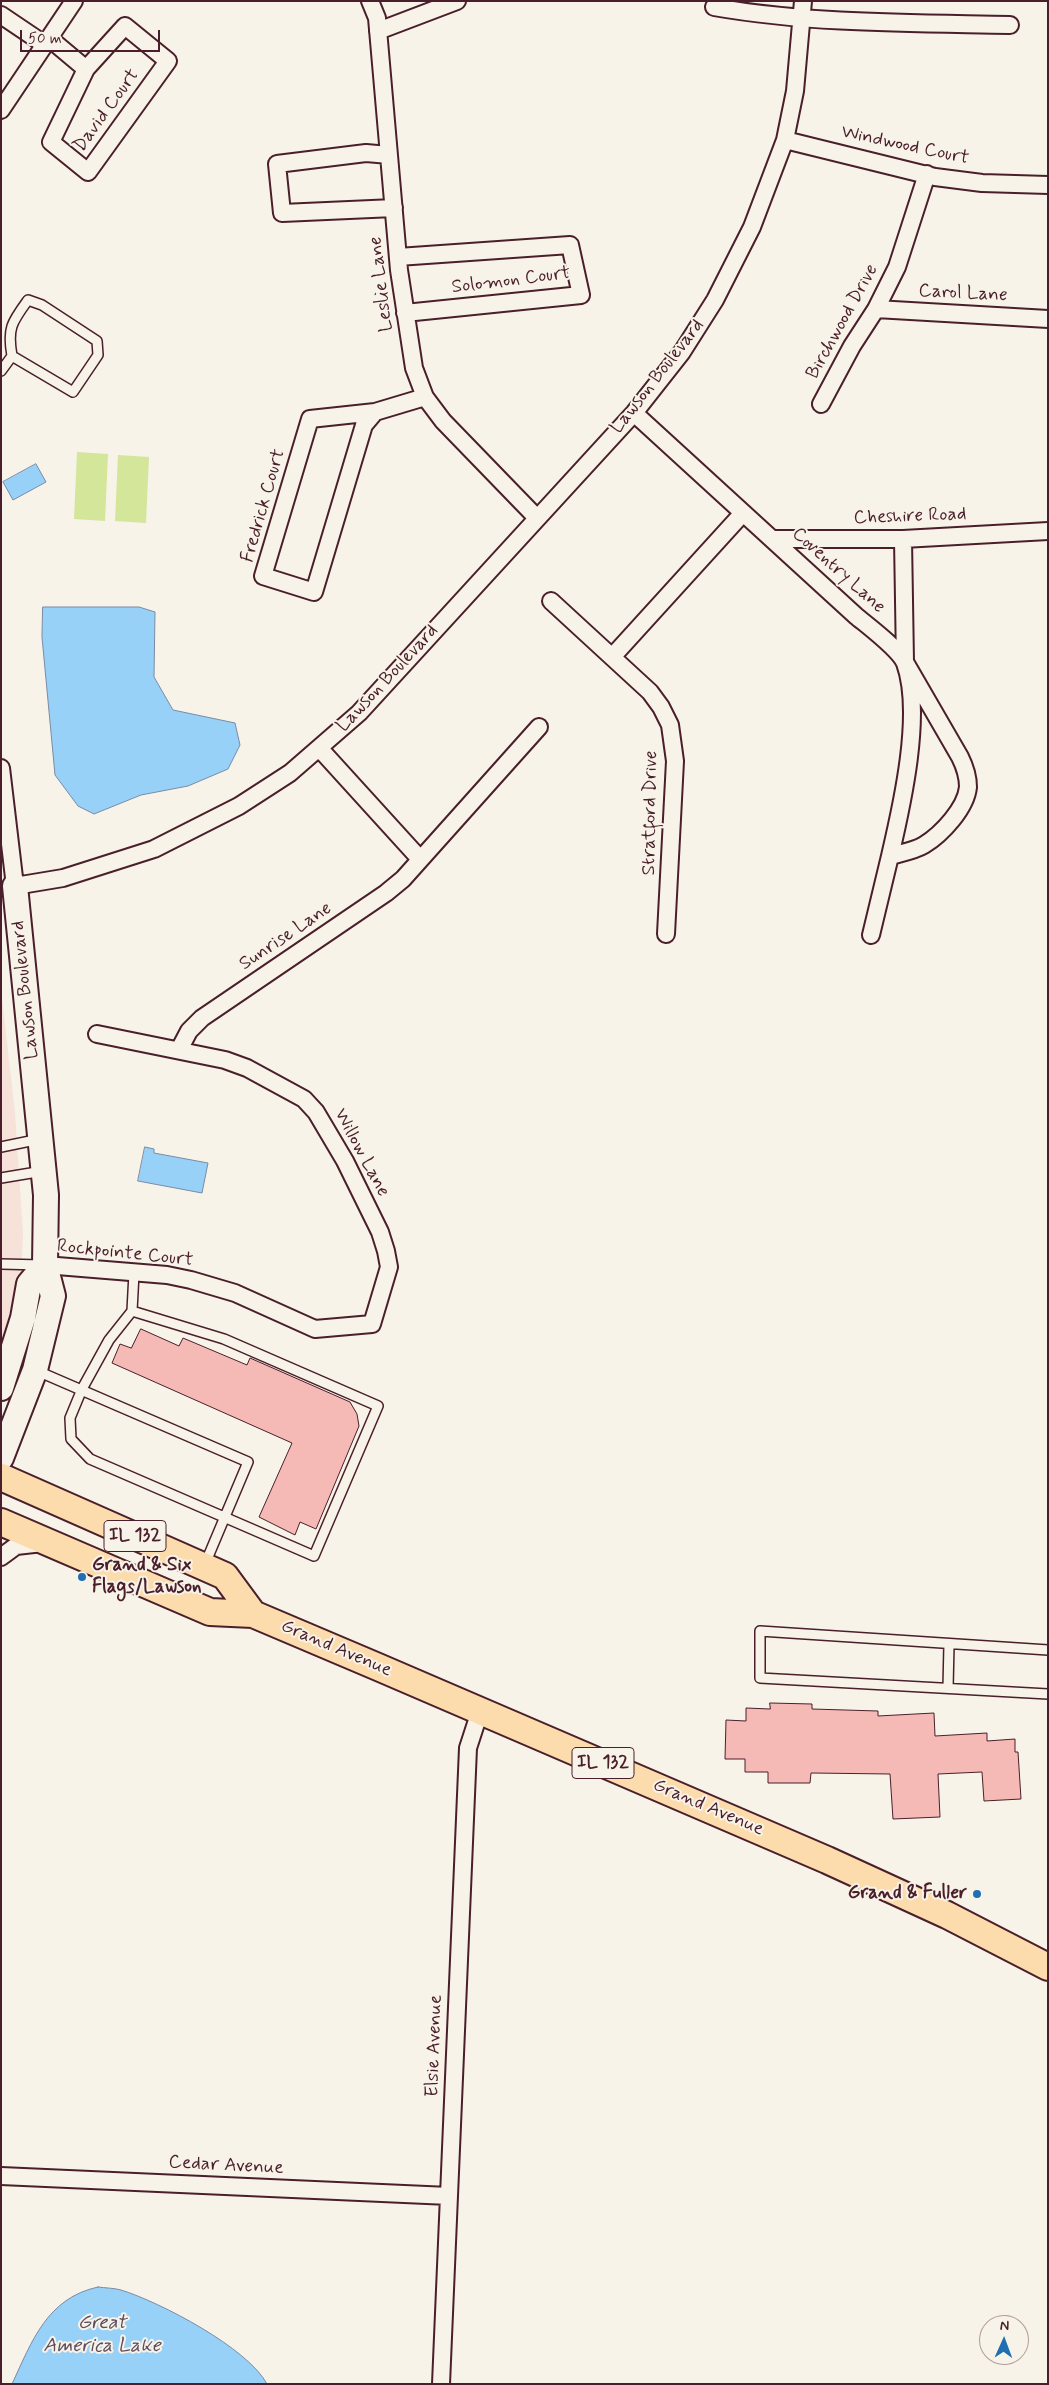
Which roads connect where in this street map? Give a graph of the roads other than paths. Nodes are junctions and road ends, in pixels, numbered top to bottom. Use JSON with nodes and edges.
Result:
{"nodes":[{"id":1,"x":74,"y":1,"type":"edge"},
{"id":2,"x":370,"y":1,"type":"edge"},
{"id":3,"x":457,"y":1,"type":"edge"},
{"id":4,"x":714,"y":7,"type":"dead end"},
{"id":5,"x":803,"y":9,"type":"edge"},
{"id":6,"x":1,"y":15,"type":"edge"},
{"id":7,"x":1010,"y":26,"type":"dead end"},
{"id":8,"x":378,"y":31,"type":"junction"},
{"id":9,"x":47,"y":41,"type":"junction"},
{"id":10,"x":86,"y":69,"type":"junction"},
{"id":11,"x":1,"y":110,"type":"edge"},
{"id":12,"x":785,"y":140,"type":"junction"},
{"id":13,"x":389,"y":154,"type":"junction"},
{"id":14,"x":927,"y":174,"type":"junction"},
{"id":15,"x":1048,"y":185,"type":"edge"},
{"id":16,"x":394,"y":208,"type":"junction"},
{"id":17,"x":398,"y":257,"type":"junction"},
{"id":18,"x":876,"y":309,"type":"junction"},
{"id":19,"x":405,"y":313,"type":"junction"},
{"id":20,"x":1048,"y":319,"type":"edge"},
{"id":21,"x":12,"y":356,"type":"junction"},
{"id":22,"x":1,"y":371,"type":"edge"},
{"id":23,"x":425,"y":396,"type":"junction"},
{"id":24,"x":821,"y":404,"type":"dead end"},
{"id":25,"x":375,"y":412,"type":"junction"},
{"id":26,"x":634,"y":412,"type":"junction"},
{"id":27,"x":743,"y":513,"type":"junction"},
{"id":28,"x":537,"y":518,"type":"junction"},
{"id":29,"x":1048,"y":532,"type":"edge"},
{"id":30,"x":903,"y":539,"type":"junction"},
{"id":31,"x":773,"y":540,"type":"junction"},
{"id":32,"x":551,"y":601,"type":"dead end"},
{"id":33,"x":612,"y":657,"type":"junction"},
{"id":34,"x":905,"y":662,"type":"junction"},
{"id":35,"x":539,"y":727,"type":"dead end"},
{"id":36,"x":320,"y":749,"type":"junction"},
{"id":37,"x":1,"y":768,"type":"edge"},
{"id":38,"x":890,"y":856,"type":"junction"},
{"id":39,"x":420,"y":860,"type":"junction"},
{"id":40,"x":12,"y":887,"type":"junction"},
{"id":41,"x":666,"y":934,"type":"dead end"},
{"id":42,"x":871,"y":935,"type":"dead end"},
{"id":43,"x":97,"y":1034,"type":"dead end"},
{"id":44,"x":179,"y":1050,"type":"junction"},
{"id":45,"x":41,"y":1138,"type":"junction"},
{"id":46,"x":1,"y":1148,"type":"edge"},
{"id":47,"x":44,"y":1171,"type":"junction"},
{"id":48,"x":1,"y":1178,"type":"edge"},
{"id":49,"x":1,"y":1264,"type":"edge"},
{"id":50,"x":45,"y":1265,"type":"junction"},
{"id":51,"x":134,"y":1273,"type":"junction"},
{"id":52,"x":132,"y":1311,"type":"junction"},
{"id":53,"x":372,"y":1324,"type":"joint"},
{"id":54,"x":35,"y":1370,"type":"junction"},
{"id":55,"x":1,"y":1388,"type":"edge"},
{"id":56,"x":82,"y":1389,"type":"junction"},
{"id":57,"x":1,"y":1458,"type":"edge"},
{"id":58,"x":1,"y":1477,"type":"edge"},
{"id":59,"x":225,"y":1516,"type":"junction"},
{"id":60,"x":1,"y":1522,"type":"edge"},
{"id":61,"x":50,"y":1543,"type":"junction"},
{"id":62,"x":1,"y":1557,"type":"edge"},
{"id":63,"x":204,"y":1566,"type":"junction"},
{"id":64,"x":253,"y":1614,"type":"junction"},
{"id":65,"x":949,"y":1644,"type":"junction"},
{"id":66,"x":1048,"y":1650,"type":"edge"},
{"id":67,"x":948,"y":1688,"type":"junction"},
{"id":68,"x":1048,"y":1694,"type":"edge"},
{"id":69,"x":480,"y":1711,"type":"junction"},
{"id":70,"x":1048,"y":1967,"type":"edge"},
{"id":71,"x":1,"y":2176,"type":"edge"},
{"id":72,"x":449,"y":2196,"type":"junction"},
{"id":73,"x":441,"y":2384,"type":"edge"}],
"edges":[{"from":1,"to":9,"type":"street"},
{"from":2,"to":8,"type":"street","name":"Leslie Lane"},
{"from":3,"to":8,"type":"street"},
{"from":4,"to":5,"type":"street"},
{"from":5,"to":7,"type":"street"},
{"from":5,"to":12,"type":"street","name":"Lawson Boulevard"},
{"from":6,"to":9,"type":"street"},
{"from":8,"to":13,"type":"street","name":"Leslie Lane"},
{"from":9,"to":10,"type":"street"},
{"from":9,"to":11,"type":"street"},
{"from":10,"to":10,"type":"street","name":"David Court"},
{"from":12,"to":14,"type":"street","name":"Windwood Court"},
{"from":12,"to":26,"type":"street","name":"Lawson Boulevard"},
{"from":13,"to":16,"type":"street","name":"Leslie Lane"},
{"from":13,"to":16,"type":"street"},
{"from":14,"to":15,"type":"street","name":"Windwood Court"},
{"from":14,"to":18,"type":"street","name":"Birchwood Drive"},
{"from":16,"to":17,"type":"street","name":"Leslie Lane"},
{"from":17,"to":19,"type":"street","name":"Leslie Lane"},
{"from":17,"to":19,"type":"street","name":"Solomon Court"},
{"from":18,"to":20,"type":"street","name":"Carol Lane"},
{"from":18,"to":24,"type":"street","name":"Birchwood Drive"},
{"from":19,"to":23,"type":"street","name":"Leslie Lane"},
{"from":21,"to":21,"type":"lane"},
{"from":21,"to":22,"type":"lane"},
{"from":23,"to":25,"type":"street","name":"Fredrick Court"},
{"from":23,"to":28,"type":"street","name":"Leslie Lane"},
{"from":25,"to":25,"type":"street","name":"Fredrick Court"},
{"from":26,"to":27,"type":"street"},
{"from":26,"to":28,"type":"street","name":"Lawson Boulevard"},
{"from":27,"to":31,"type":"street","name":"Coventry Lane"},
{"from":27,"to":33,"type":"street"},
{"from":28,"to":36,"type":"street","name":"Lawson Boulevard"},
{"from":29,"to":30,"type":"street","name":"Cheshire Road"},
{"from":30,"to":31,"type":"street","name":"Cheshire Road"},
{"from":30,"to":34,"type":"street","name":"Coventry Lane"},
{"from":31,"to":34,"type":"street","name":"Coventry Lane"},
{"from":32,"to":33,"type":"street","name":"Stratford Drive"},
{"from":33,"to":41,"type":"street","name":"Stratford Drive"},
{"from":34,"to":38,"type":"street","name":"Coventry Lane"},
{"from":34,"to":38,"type":"street","name":"Coventry Lane"},
{"from":35,"to":39,"type":"street","name":"Sunrise Lane"},
{"from":36,"to":39,"type":"street"},
{"from":36,"to":40,"type":"street","name":"Lawson Boulevard"},
{"from":37,"to":40,"type":"street"},
{"from":38,"to":42,"type":"street","name":"Coventry Lane"},
{"from":39,"to":44,"type":"street","name":"Sunrise Lane"},
{"from":40,"to":45,"type":"street","name":"Lawson Boulevard"},
{"from":43,"to":44,"type":"street","name":"Willow Lane"},
{"from":44,"to":53,"type":"street","name":"Willow Lane"},
{"from":45,"to":46,"type":"lane"},
{"from":45,"to":47,"type":"street","name":"Lawson Boulevard"},
{"from":47,"to":48,"type":"lane"},
{"from":47,"to":50,"type":"street","name":"Lawson Boulevard"},
{"from":49,"to":50,"type":"lane"},
{"from":50,"to":51,"type":"street","name":"Rockpointe Court"},
{"from":50,"to":54,"type":"street","name":"Lawson Boulevard"},
{"from":50,"to":55,"type":"street"},
{"from":51,"to":52,"type":"lane"},
{"from":51,"to":53,"type":"street","name":"Rockpointe Court"},
{"from":52,"to":56,"type":"lane"},
{"from":52,"to":59,"type":"lane"},
{"from":54,"to":56,"type":"lane"},
{"from":54,"to":57,"type":"street","name":"Lawson Boulevard"},
{"from":56,"to":59,"type":"lane"},
{"from":56,"to":59,"type":"lane"},
{"from":58,"to":63,"type":"main road","number":"IL 132"},
{"from":59,"to":63,"type":"lane"},
{"from":60,"to":61,"type":"main road","name":"Grand Avenue","number":"IL 132"},
{"from":61,"to":62,"type":"street"},
{"from":61,"to":64,"type":"main road","name":"Grand Avenue","number":"IL 132"},
{"from":63,"to":64,"type":"main road","number":"IL 132"},
{"from":64,"to":69,"type":"main road","name":"Grand Avenue","number":"IL 132"},
{"from":65,"to":66,"type":"lane"},
{"from":65,"to":67,"type":"lane"},
{"from":65,"to":67,"type":"lane"},
{"from":67,"to":68,"type":"lane"},
{"from":69,"to":70,"type":"main road","name":"Grand Avenue","number":"IL 132"},
{"from":69,"to":72,"type":"street","name":"Elsie Avenue"},
{"from":71,"to":72,"type":"street","name":"Cedar Avenue"},
{"from":72,"to":73,"type":"street","name":"Elsie Avenue"}]}
